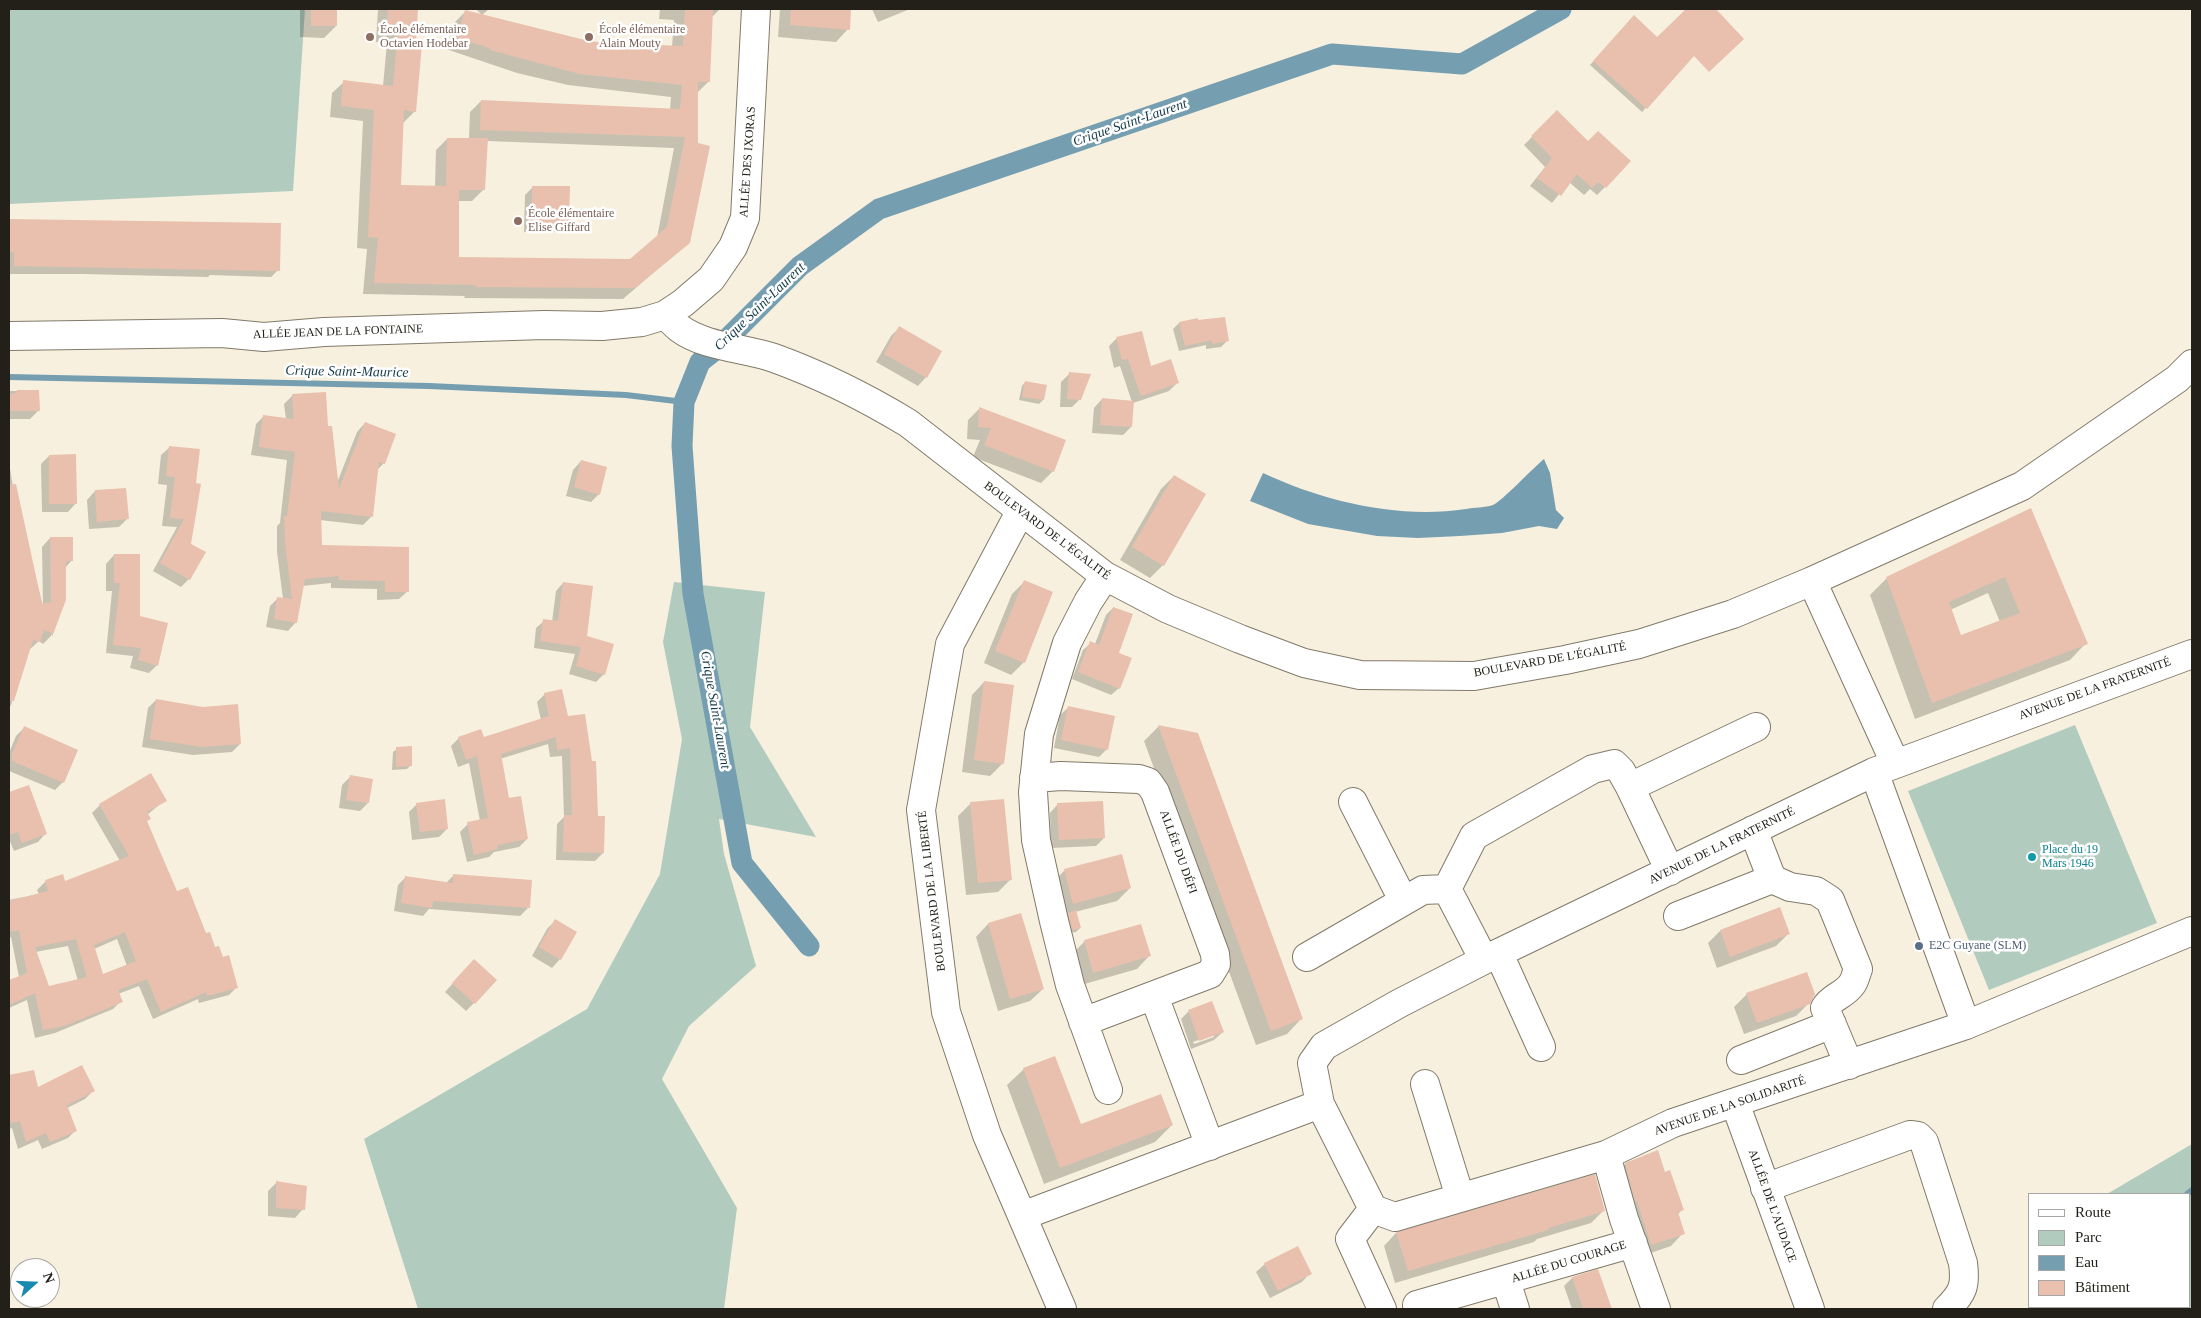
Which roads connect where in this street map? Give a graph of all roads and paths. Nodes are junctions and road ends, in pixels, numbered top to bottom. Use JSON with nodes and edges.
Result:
{"nodes":[{"id":1,"x":756,"y":9,"type":"edge"},
{"id":2,"x":666,"y":315,"type":"junction"},
{"id":3,"x":9,"y":336,"type":"edge"},
{"id":4,"x":2192,"y":364,"type":"edge"},
{"id":5,"x":1020,"y":512,"type":"junction"},
{"id":6,"x":1105,"y":576,"type":"junction"},
{"id":7,"x":1812,"y":581,"type":"junction"},
{"id":8,"x":2192,"y":654,"type":"edge"},
{"id":9,"x":1756,"y":728,"type":"dead end"},
{"id":10,"x":1885,"y":767,"type":"junction"},
{"id":11,"x":1034,"y":778,"type":"junction"},
{"id":12,"x":1630,"y":787,"type":"junction"},
{"id":13,"x":1353,"y":802,"type":"dead end"},
{"id":14,"x":1753,"y":830,"type":"junction"},
{"id":15,"x":1670,"y":871,"type":"junction"},
{"id":16,"x":1772,"y":879,"type":"junction"},
{"id":17,"x":1447,"y":888,"type":"junction"},
{"id":18,"x":1403,"y":900,"type":"junction"},
{"id":19,"x":1678,"y":916,"type":"dead end"},
{"id":20,"x":2192,"y":931,"type":"edge"},
{"id":21,"x":1307,"y":957,"type":"dead end"},
{"id":22,"x":1492,"y":957,"type":"junction"},
{"id":23,"x":1154,"y":996,"type":"junction"},
{"id":24,"x":1082,"y":1022,"type":"junction"},
{"id":25,"x":1832,"y":1024,"type":"junction"},
{"id":26,"x":1966,"y":1025,"type":"junction"},
{"id":27,"x":1541,"y":1047,"type":"dead end"},
{"id":28,"x":1740,"y":1060,"type":"dead end"},
{"id":29,"x":1849,"y":1065,"type":"junction"},
{"id":30,"x":1425,"y":1084,"type":"dead end"},
{"id":31,"x":1108,"y":1090,"type":"dead end"},
{"id":32,"x":1734,"y":1103,"type":"junction"},
{"id":33,"x":1320,"y":1104,"type":"junction"},
{"id":34,"x":1210,"y":1146,"type":"junction"},
{"id":35,"x":1606,"y":1155,"type":"junction"},
{"id":36,"x":1765,"y":1188,"type":"junction"},
{"id":37,"x":1460,"y":1198,"type":"junction"},
{"id":38,"x":1373,"y":1209,"type":"junction"},
{"id":39,"x":1022,"y":1216,"type":"junction"},
{"id":40,"x":1633,"y":1243,"type":"junction"},
{"id":41,"x":1506,"y":1281,"type":"junction"},
{"id":42,"x":1417,"y":1306,"type":"dead end"},
{"id":43,"x":1062,"y":1309,"type":"edge"},
{"id":44,"x":1382,"y":1309,"type":"edge"},
{"id":45,"x":1515,"y":1309,"type":"edge"},
{"id":46,"x":1656,"y":1309,"type":"edge"},
{"id":47,"x":1810,"y":1309,"type":"edge"},
{"id":48,"x":1947,"y":1309,"type":"edge"}],
"edges":[{"from":1,"to":2,"type":"street","name":"ALLÉE DES IXORAS"},
{"from":2,"to":3,"type":"street","name":"ALLÉE JEAN DE LA FONTAINE"},
{"from":2,"to":5,"type":"street","name":"BOULEVARD DE L'ÉGALITÉ"},
{"from":4,"to":7,"type":"street","name":"BOULEVARD DE L'ÉGALITÉ"},
{"from":5,"to":6,"type":"street","name":"BOULEVARD DE L'ÉGALITÉ"},
{"from":5,"to":39,"type":"street","name":"BOULEVARD DE LA LIBERTÉ"},
{"from":6,"to":7,"type":"street","name":"BOULEVARD DE L'ÉGALITÉ"},
{"from":6,"to":11,"type":"street"},
{"from":7,"to":10,"type":"street"},
{"from":8,"to":10,"type":"street","name":"AVENUE DE LA FRATERNITÉ"},
{"from":9,"to":12,"type":"street"},
{"from":10,"to":14,"type":"street","name":"AVENUE DE LA FRATERNITÉ"},
{"from":10,"to":26,"type":"street"},
{"from":11,"to":23,"type":"street","name":"ALLÉE DU DÉFI"},
{"from":11,"to":24,"type":"street"},
{"from":12,"to":15,"type":"street"},
{"from":12,"to":17,"type":"street"},
{"from":13,"to":18,"type":"street"},
{"from":14,"to":15,"type":"street","name":"AVENUE DE LA FRATERNITÉ"},
{"from":14,"to":16,"type":"street"},
{"from":15,"to":22,"type":"street","name":"AVENUE DE LA FRATERNITÉ"},
{"from":16,"to":19,"type":"street"},
{"from":16,"to":25,"type":"street"},
{"from":17,"to":18,"type":"street"},
{"from":17,"to":22,"type":"street"},
{"from":18,"to":21,"type":"street"},
{"from":20,"to":26,"type":"street","name":"AVENUE DE LA SOLIDARITÉ"},
{"from":22,"to":27,"type":"street"},
{"from":22,"to":33,"type":"street","name":"AVENUE DE LA FRATERNITÉ"},
{"from":23,"to":24,"type":"street","name":"ALLÉE DU DÉFI"},
{"from":23,"to":34,"type":"street"},
{"from":24,"to":31,"type":"street"},
{"from":25,"to":28,"type":"street"},
{"from":25,"to":29,"type":"street"},
{"from":26,"to":29,"type":"street","name":"AVENUE DE LA SOLIDARITÉ"},
{"from":29,"to":32,"type":"street","name":"AVENUE DE LA SOLIDARITÉ"},
{"from":30,"to":37,"type":"street"},
{"from":32,"to":35,"type":"street","name":"AVENUE DE LA SOLIDARITÉ"},
{"from":32,"to":36,"type":"street","name":"ALLÉE DE L'AUDACE"},
{"from":33,"to":34,"type":"street"},
{"from":33,"to":38,"type":"street"},
{"from":34,"to":39,"type":"street"},
{"from":35,"to":37,"type":"street","name":"AVENUE DE LA SOLIDARITÉ"},
{"from":35,"to":40,"type":"street","name":"ALLÉE DU COURAGE"},
{"from":36,"to":47,"type":"street","name":"ALLÉE DE L'AUDACE"},
{"from":36,"to":48,"type":"street"},
{"from":37,"to":38,"type":"street","name":"AVENUE DE LA SOLIDARITÉ"},
{"from":38,"to":44,"type":"street"},
{"from":39,"to":43,"type":"street","name":"BOULEVARD DE LA LIBERTÉ"},
{"from":40,"to":41,"type":"street","name":"ALLÉE DU COURAGE"},
{"from":40,"to":46,"type":"street","name":"ALLÉE DU COURAGE"},
{"from":41,"to":42,"type":"street","name":"ALLÉE DU COURAGE"},
{"from":41,"to":45,"type":"street","name":"ALLÉE DU COURAGE"}]}
